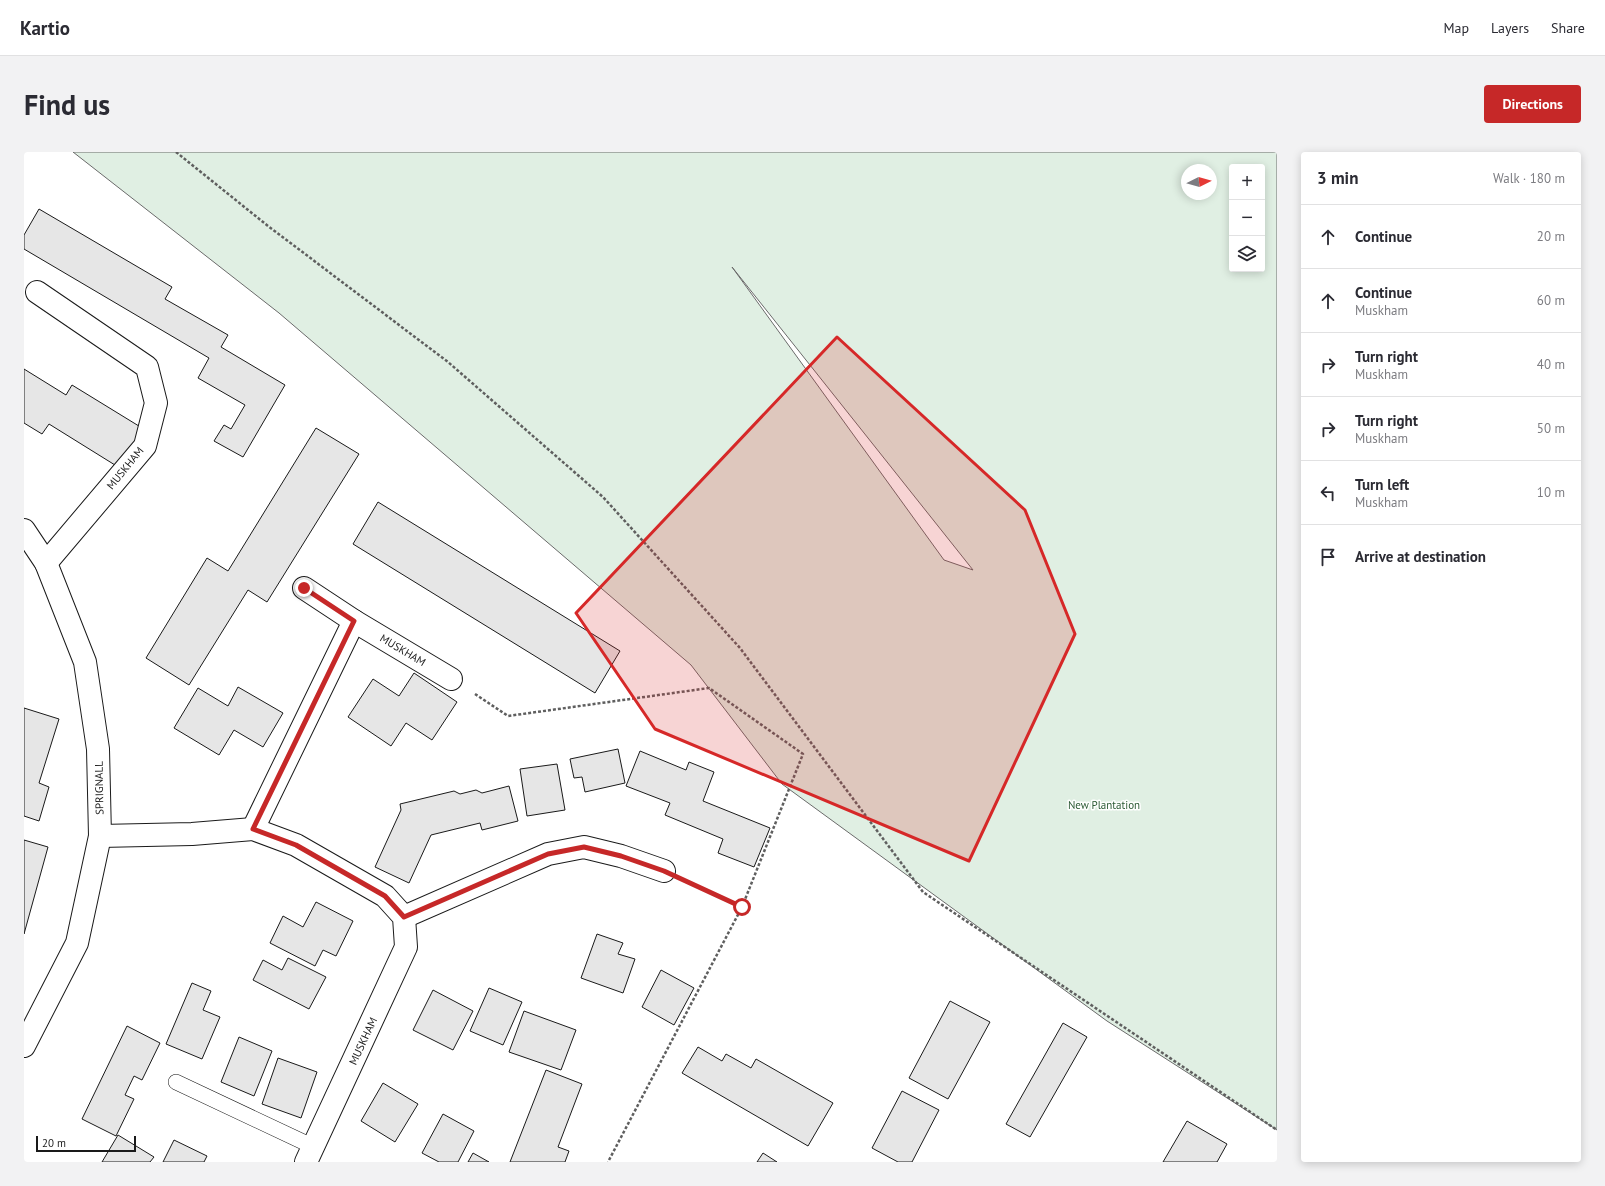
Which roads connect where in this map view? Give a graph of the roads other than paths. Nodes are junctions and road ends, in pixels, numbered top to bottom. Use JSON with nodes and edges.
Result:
{"nodes":[{"id":1,"x":37,"y":292,"type":"dead end"},
{"id":2,"x":24,"y":530,"type":"edge"},
{"id":3,"x":46,"y":563,"type":"junction"},
{"id":4,"x":304,"y":588,"type":"dead end"},
{"id":5,"x":354,"y":621,"type":"junction"},
{"id":6,"x":451,"y":679,"type":"dead end"},
{"id":7,"x":253,"y":829,"type":"junction"},
{"id":8,"x":100,"y":836,"type":"junction"},
{"id":9,"x":664,"y":871,"type":"road end"},
{"id":10,"x":404,"y":917,"type":"junction"},
{"id":11,"x":24,"y":1046,"type":"edge"},
{"id":12,"x":176,"y":1082,"type":"dead end"},
{"id":13,"x":310,"y":1154,"type":"edge"}],
"edges":[{"from":1,"to":3,"type":"street","name":"MUSKHAM"},
{"from":2,"to":3,"type":"street","name":"SPRIGNALL"},
{"from":3,"to":8,"type":"street","name":"SPRIGNALL"},
{"from":4,"to":5,"type":"street","name":"MUSKHAM"},
{"from":5,"to":6,"type":"street","name":"MUSKHAM"},
{"from":5,"to":7,"type":"street"},
{"from":7,"to":8,"type":"street"},
{"from":7,"to":10,"type":"street"},
{"from":8,"to":11,"type":"street","name":"SPRIGNALL"},
{"from":9,"to":10,"type":"street"},
{"from":10,"to":13,"type":"street","name":"MUSKHAM"},
{"from":12,"to":13,"type":"lane"}]}
